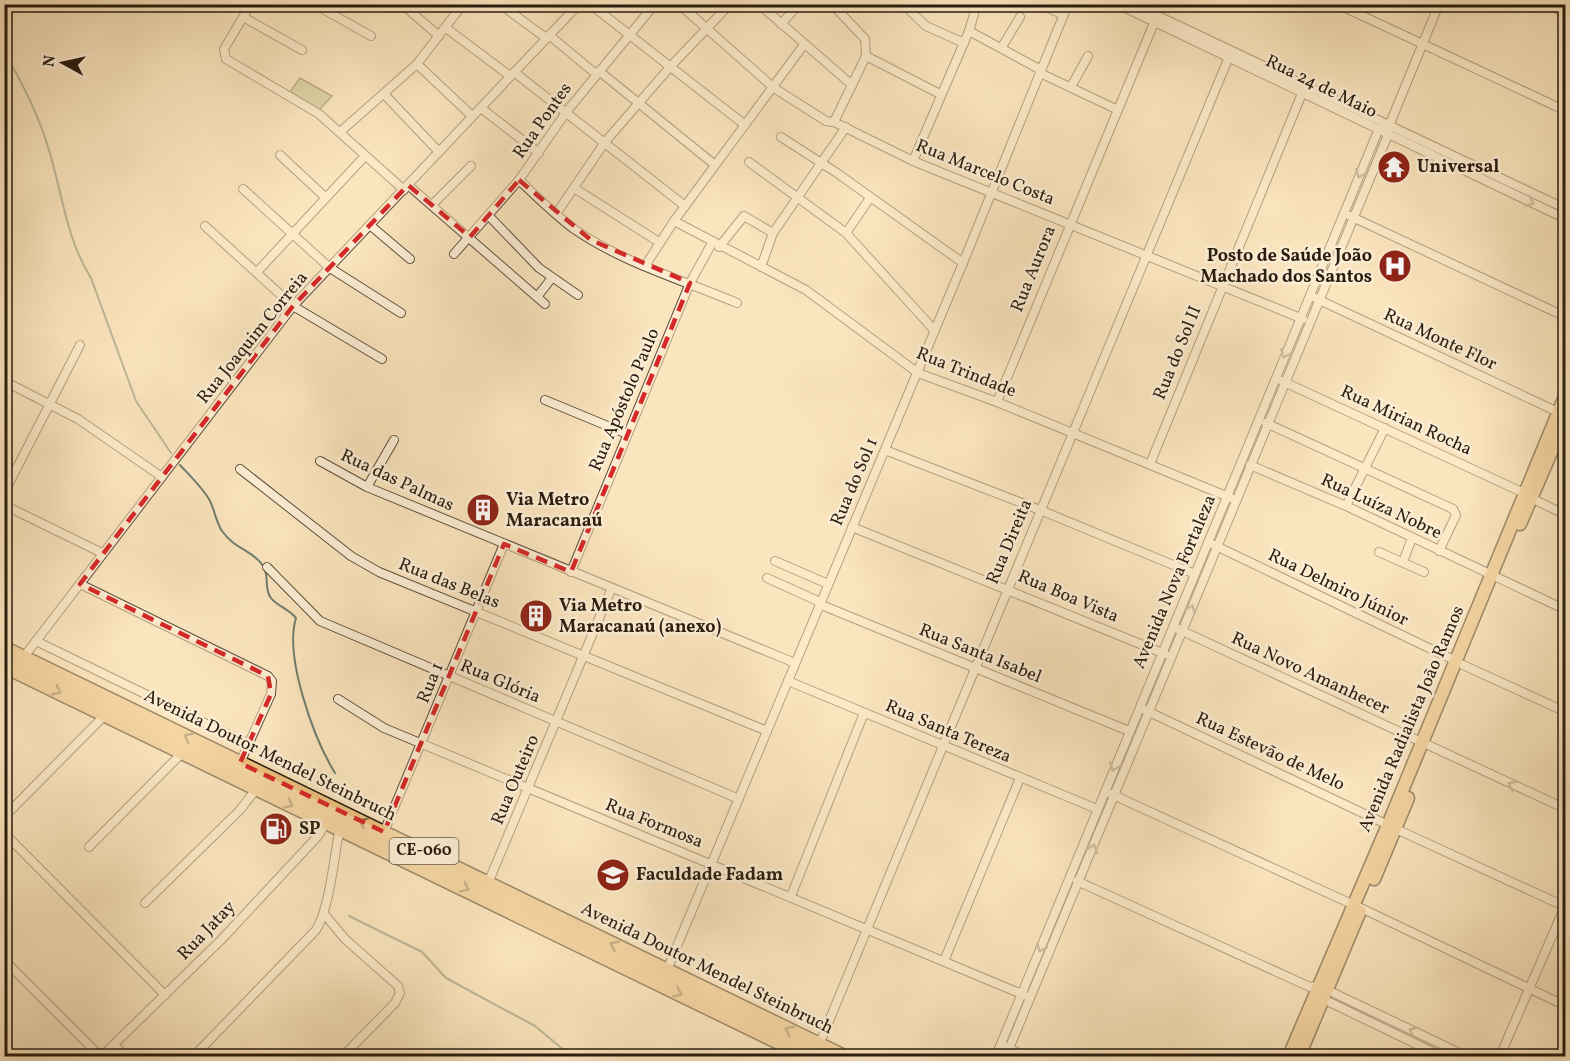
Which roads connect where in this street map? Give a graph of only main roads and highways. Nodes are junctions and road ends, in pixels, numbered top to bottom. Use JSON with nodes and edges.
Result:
{"nodes":[{"id":1,"x":1566,"y":394,"type":"edge"},
{"id":2,"x":1562,"y":415,"type":"edge"},
{"id":3,"x":4,"y":649,"type":"edge"},
{"id":4,"x":4,"y":665,"type":"edge"},
{"id":5,"x":1319,"y":991,"type":"junction"},
{"id":6,"x":814,"y":1051,"type":"edge"},
{"id":7,"x":841,"y":1056,"type":"edge"},
{"id":8,"x":1289,"y":1056,"type":"edge"},
{"id":9,"x":1299,"y":1056,"type":"edge"}],
"edges":[{"from":1,"to":2,"type":"main road","name":"Avenida Radialista João Ramos"},
{"from":2,"to":5,"type":"main road","name":"Avenida Radialista João Ramos"},
{"from":6,"to":3,"type":"highway","name":"Avenida Doutor Mendel Steinbruch","number":"CE-060","one_way":true},
{"from":4,"to":6,"type":"highway","name":"Avenida Doutor Mendel Steinbruch","number":"CE-060","one_way":true},
{"from":5,"to":8,"type":"main road","name":"Avenida Radialista João Ramos"},
{"from":5,"to":9,"type":"main road","name":"Avenida Radialista João Ramos"},
{"from":6,"to":7,"type":"highway","name":"Avenida Doutor Mendel Steinbruch","number":"CE-060"}]}
